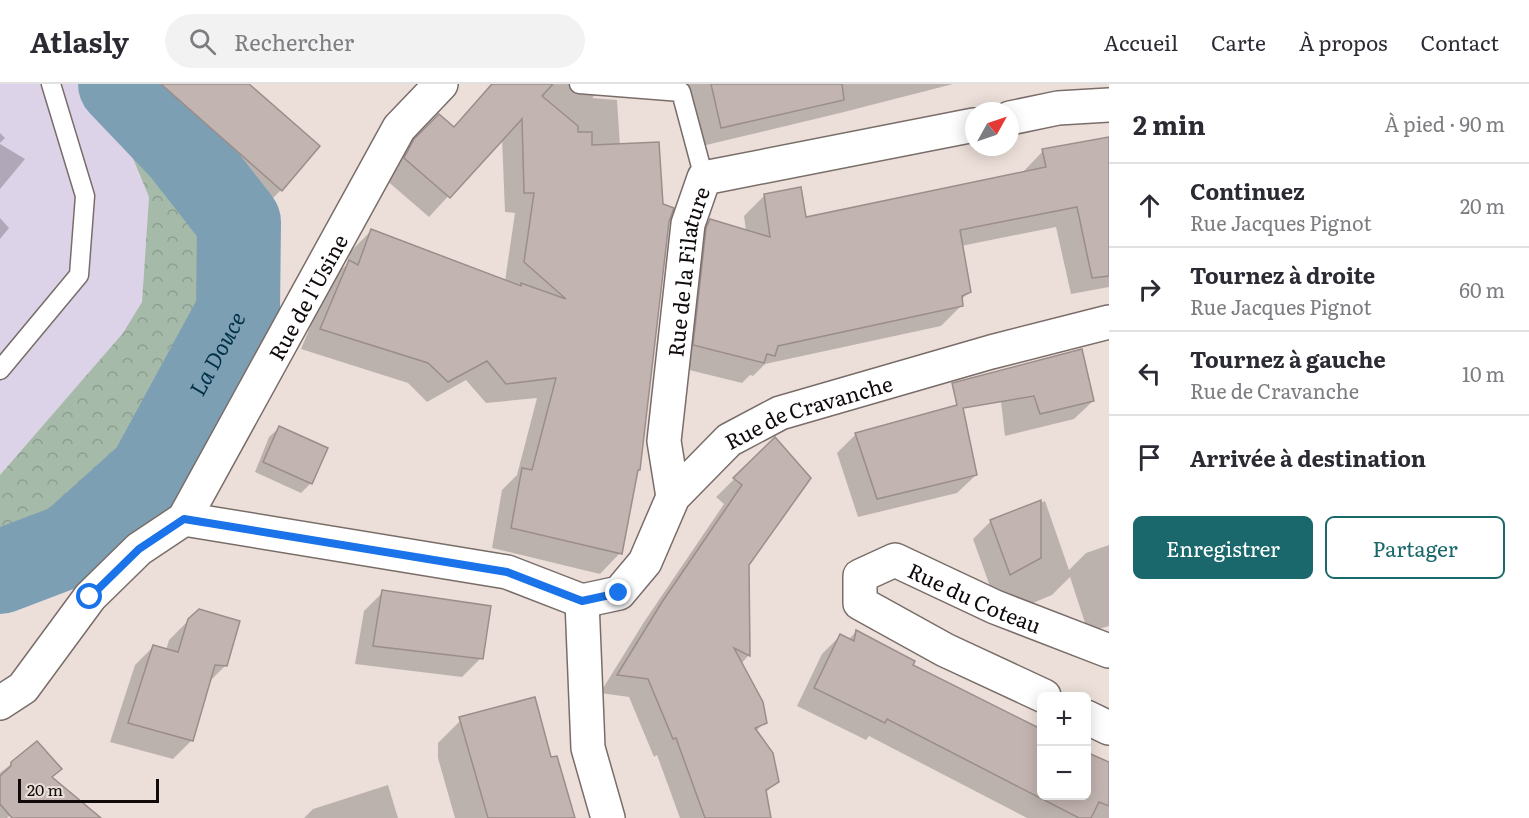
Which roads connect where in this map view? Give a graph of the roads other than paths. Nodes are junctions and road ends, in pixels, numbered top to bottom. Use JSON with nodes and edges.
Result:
{"nodes":[{"id":1,"x":51,"y":84,"type":"edge"},
{"id":2,"x":441,"y":84,"type":"edge"},
{"id":3,"x":579,"y":84,"type":"edge"},
{"id":4,"x":682,"y":88,"type":"edge"},
{"id":5,"x":1109,"y":105,"type":"edge"},
{"id":6,"x":1019,"y":115,"type":"edge"},
{"id":7,"x":965,"y":127,"type":"edge"},
{"id":8,"x":704,"y":178,"type":"junction"},
{"id":9,"x":1109,"y":322,"type":"edge"},
{"id":10,"x":0,"y":370,"type":"edge"},
{"id":11,"x":673,"y":496,"type":"junction"},
{"id":12,"x":184,"y":519,"type":"junction"},
{"id":13,"x":582,"y":601,"type":"junction"},
{"id":14,"x":1109,"y":651,"type":"edge"},
{"id":15,"x":1037,"y":693,"type":"edge"},
{"id":16,"x":0,"y":703,"type":"edge"},
{"id":17,"x":1091,"y":719,"type":"edge"},
{"id":18,"x":1109,"y":728,"type":"edge"},
{"id":19,"x":608,"y":818,"type":"edge"}],
"edges":[{"from":1,"to":10,"type":"lane"},
{"from":2,"to":12,"type":"street","name":"Rue de l'Usine"},
{"from":3,"to":4,"type":"lane"},
{"from":4,"to":8,"type":"lane"},
{"from":5,"to":6,"type":"street"},
{"from":7,"to":8,"type":"street","name":"Rue de la Filature"},
{"from":8,"to":11,"type":"street","name":"Rue de la Filature"},
{"from":9,"to":11,"type":"street","name":"Rue de Cravanche"},
{"from":11,"to":13,"type":"street","name":"Rue de Cravanche"},
{"from":12,"to":13,"type":"street"},
{"from":12,"to":16,"type":"street"},
{"from":13,"to":19,"type":"street"},
{"from":14,"to":15,"type":"street","name":"Rue du Coteau"},
{"from":17,"to":18,"type":"street"}]}
